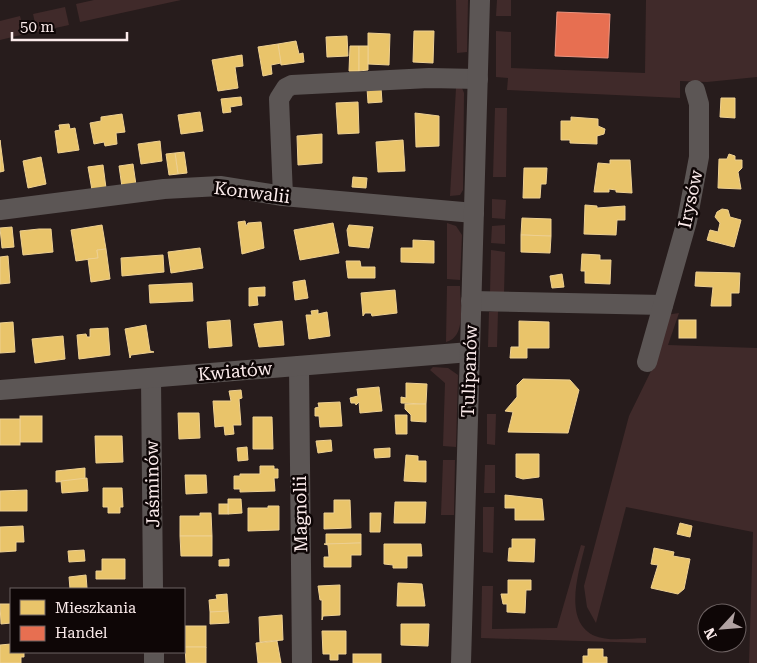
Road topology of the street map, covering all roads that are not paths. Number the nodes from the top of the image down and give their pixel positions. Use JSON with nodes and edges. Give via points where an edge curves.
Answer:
{"nodes":[{"id":1,"x":480,"y":0,"type":"edge"},
{"id":2,"x":478,"y":78,"type":"junction"},
{"id":3,"x":695,"y":90,"type":"dead end"},
{"id":4,"x":283,"y":196,"type":"junction"},
{"id":5,"x":0,"y":210,"type":"edge"},
{"id":6,"x":474,"y":213,"type":"junction"},
{"id":7,"x":471,"y":301,"type":"junction"},
{"id":8,"x":663,"y":305,"type":"junction"},
{"id":9,"x":470,"y":352,"type":"junction"},
{"id":10,"x":648,"y":362,"type":"dead end"},
{"id":11,"x":299,"y":366,"type":"junction"},
{"id":12,"x":151,"y":378,"type":"junction"},
{"id":13,"x":0,"y":390,"type":"edge"},
{"id":14,"x":153,"y":588,"type":"edge"},
{"id":15,"x":302,"y":663,"type":"edge"},
{"id":16,"x":461,"y":663,"type":"edge"}],
"edges":[{"from":1,"to":2,"type":"street","name":"Tulipanów"},
{"from":2,"to":4,"type":"street","via":[[429,78],[286,88],[279,99]]},
{"from":2,"to":6,"type":"street","name":"Tulipanów"},
{"from":3,"to":8,"type":"street","name":"Irysów","via":[[699,104],[699,157],[687,221]]},
{"from":4,"to":5,"type":"street","name":"Konwalii","via":[[220,186],[164,189]]},
{"from":4,"to":6,"type":"street","name":"Konwalii"},
{"from":6,"to":7,"type":"street","name":"Tulipanów"},
{"from":7,"to":8,"type":"street"},
{"from":7,"to":9,"type":"street","name":"Tulipanów"},
{"from":8,"to":10,"type":"street","name":"Irysów"},
{"from":9,"to":11,"type":"street","name":"Kwiatów"},
{"from":9,"to":16,"type":"street","name":"Tulipanów"},
{"from":11,"to":12,"type":"street","name":"Kwiatów"},
{"from":11,"to":15,"type":"street","name":"Magnolii"},
{"from":12,"to":13,"type":"street","name":"Kwiatów"},
{"from":12,"to":14,"type":"street","name":"Jaśminów"}]}
